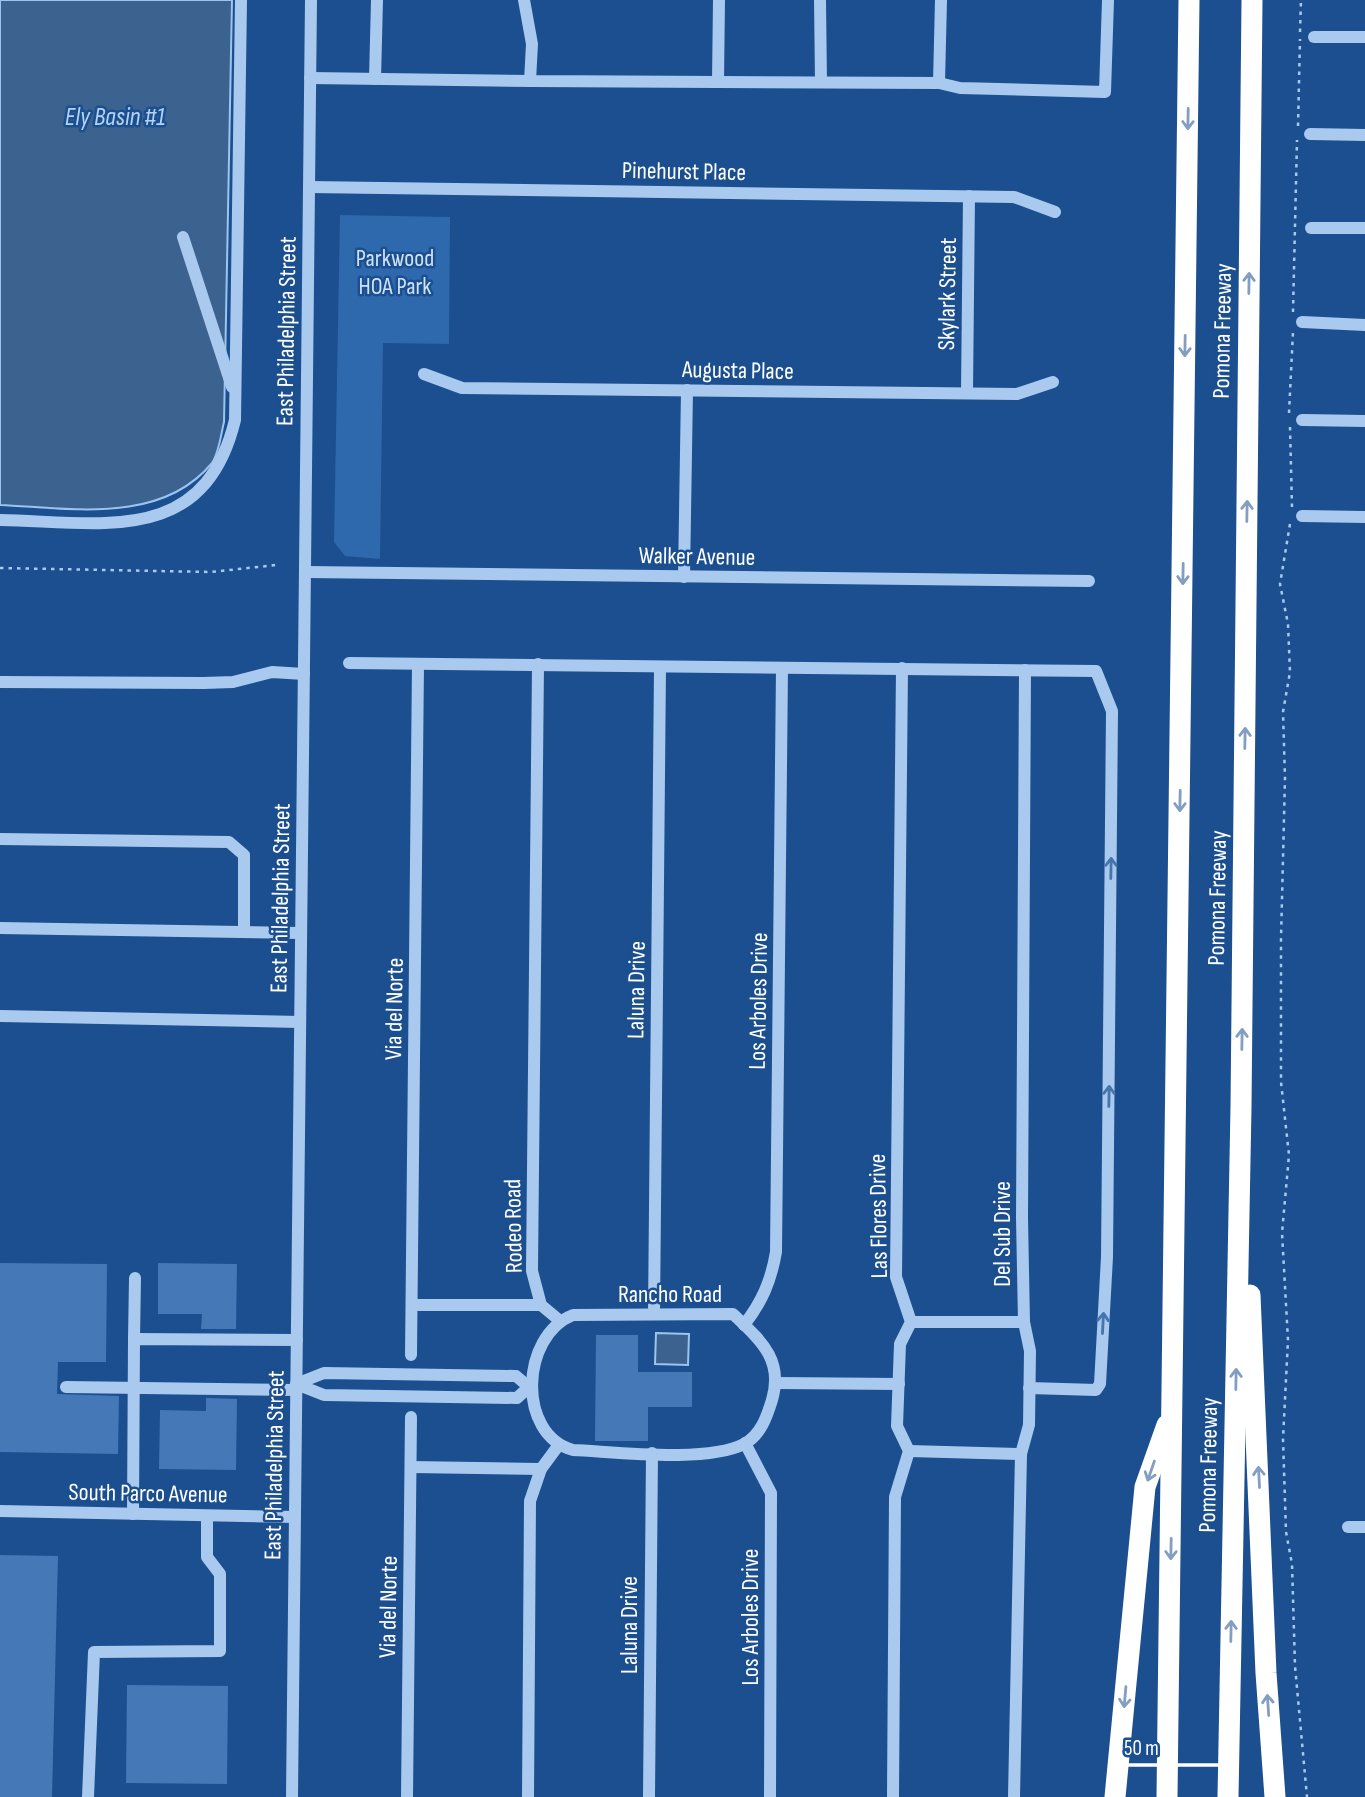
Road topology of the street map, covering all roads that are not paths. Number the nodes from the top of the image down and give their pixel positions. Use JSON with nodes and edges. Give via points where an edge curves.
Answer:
{"nodes":[{"id":1,"x":240,"y":0,"type":"edge"},
{"id":2,"x":311,"y":0,"type":"edge"},
{"id":3,"x":377,"y":0,"type":"edge"},
{"id":4,"x":524,"y":0,"type":"edge"},
{"id":5,"x":719,"y":0,"type":"edge"},
{"id":6,"x":820,"y":0,"type":"edge"},
{"id":7,"x":941,"y":0,"type":"edge"},
{"id":8,"x":1108,"y":0,"type":"edge"},
{"id":9,"x":1188,"y":0,"type":"edge"},
{"id":10,"x":1252,"y":0,"type":"edge"},
{"id":11,"x":1314,"y":37,"type":"dead end"},
{"id":12,"x":1365,"y":37,"type":"edge"},
{"id":13,"x":310,"y":78,"type":"junction"},
{"id":14,"x":375,"y":79,"type":"junction"},
{"id":15,"x":530,"y":81,"type":"junction"},
{"id":16,"x":718,"y":82,"type":"junction"},
{"id":17,"x":821,"y":82,"type":"junction"},
{"id":18,"x":939,"y":83,"type":"junction"},
{"id":19,"x":1310,"y":134,"type":"dead end"},
{"id":20,"x":1365,"y":135,"type":"edge"},
{"id":21,"x":309,"y":187,"type":"junction"},
{"id":22,"x":969,"y":196,"type":"junction"},
{"id":23,"x":1055,"y":212,"type":"dead end"},
{"id":24,"x":1311,"y":228,"type":"dead end"},
{"id":25,"x":1365,"y":228,"type":"edge"},
{"id":26,"x":183,"y":237,"type":"dead end"},
{"id":27,"x":1296,"y":324,"type":"road end"},
{"id":28,"x":1365,"y":324,"type":"edge"},
{"id":29,"x":424,"y":374,"type":"dead end"},
{"id":30,"x":1053,"y":382,"type":"dead end"},
{"id":31,"x":687,"y":390,"type":"junction"},
{"id":32,"x":967,"y":393,"type":"junction"},
{"id":33,"x":236,"y":398,"type":"junction"},
{"id":34,"x":1302,"y":420,"type":"dead end"},
{"id":35,"x":1365,"y":421,"type":"edge"},
{"id":36,"x":1294,"y":516,"type":"road end"},
{"id":37,"x":1365,"y":517,"type":"edge"},
{"id":38,"x":0,"y":520,"type":"edge"},
{"id":39,"x":305,"y":572,"type":"junction"},
{"id":40,"x":684,"y":577,"type":"junction"},
{"id":41,"x":1089,"y":581,"type":"dead end"},
{"id":42,"x":349,"y":663,"type":"dead end"},
{"id":43,"x":418,"y":664,"type":"junction"},
{"id":44,"x":538,"y":664,"type":"junction"},
{"id":45,"x":660,"y":667,"type":"junction"},
{"id":46,"x":782,"y":668,"type":"junction"},
{"id":47,"x":902,"y":668,"type":"junction"},
{"id":48,"x":1025,"y":670,"type":"junction"},
{"id":49,"x":304,"y":674,"type":"junction"},
{"id":50,"x":0,"y":682,"type":"edge"},
{"id":51,"x":0,"y":839,"type":"edge"},
{"id":52,"x":0,"y":928,"type":"edge"},
{"id":53,"x":244,"y":932,"type":"junction"},
{"id":54,"x":301,"y":933,"type":"junction"},
{"id":55,"x":0,"y":1016,"type":"edge"},
{"id":56,"x":300,"y":1021,"type":"junction"},
{"id":57,"x":1241,"y":1107,"type":"junction"},
{"id":58,"x":135,"y":1278,"type":"dead end"},
{"id":59,"x":412,"y":1305,"type":"junction"},
{"id":60,"x":541,"y":1306,"type":"junction"},
{"id":61,"x":654,"y":1314,"type":"junction"},
{"id":62,"x":559,"y":1321,"type":"junction"},
{"id":63,"x":911,"y":1322,"type":"junction"},
{"id":64,"x":1024,"y":1322,"type":"junction"},
{"id":65,"x":744,"y":1325,"type":"junction"},
{"id":66,"x":134,"y":1339,"type":"junction"},
{"id":67,"x":297,"y":1340,"type":"junction"},
{"id":68,"x":411,"y":1354,"type":"dead end"},
{"id":69,"x":777,"y":1383,"type":"junction"},
{"id":70,"x":899,"y":1384,"type":"junction"},
{"id":71,"x":66,"y":1387,"type":"dead end"},
{"id":72,"x":296,"y":1387,"type":"junction"},
{"id":73,"x":529,"y":1387,"type":"junction"},
{"id":74,"x":134,"y":1388,"type":"junction"},
{"id":75,"x":1029,"y":1388,"type":"junction"},
{"id":76,"x":1173,"y":1407,"type":"junction"},
{"id":77,"x":411,"y":1417,"type":"dead end"},
{"id":78,"x":745,"y":1443,"type":"junction"},
{"id":79,"x":558,"y":1446,"type":"junction"},
{"id":80,"x":908,"y":1451,"type":"junction"},
{"id":81,"x":652,"y":1452,"type":"junction"},
{"id":82,"x":1021,"y":1454,"type":"junction"},
{"id":83,"x":411,"y":1467,"type":"junction"},
{"id":84,"x":541,"y":1469,"type":"junction"},
{"id":85,"x":0,"y":1511,"type":"edge"},
{"id":86,"x":133,"y":1514,"type":"junction"},
{"id":87,"x":208,"y":1516,"type":"junction"},
{"id":88,"x":295,"y":1517,"type":"junction"},
{"id":89,"x":1349,"y":1527,"type":"dead end"},
{"id":90,"x":1365,"y":1527,"type":"edge"},
{"id":91,"x":88,"y":1797,"type":"edge"},
{"id":92,"x":292,"y":1797,"type":"edge"},
{"id":93,"x":407,"y":1797,"type":"edge"},
{"id":94,"x":527,"y":1797,"type":"edge"},
{"id":95,"x":649,"y":1797,"type":"edge"},
{"id":96,"x":770,"y":1797,"type":"edge"},
{"id":97,"x":893,"y":1797,"type":"edge"},
{"id":98,"x":1014,"y":1797,"type":"edge"},
{"id":99,"x":1115,"y":1797,"type":"edge"},
{"id":100,"x":1167,"y":1797,"type":"edge"},
{"id":101,"x":1228,"y":1797,"type":"edge"},
{"id":102,"x":1275,"y":1797,"type":"edge"}],
"edges":[{"from":1,"to":33,"type":"street"},
{"from":2,"to":13,"type":"street","name":"East Philadelphia Street"},
{"from":3,"to":14,"type":"street"},
{"from":4,"to":15,"type":"street","via":[[532,44]]},
{"from":5,"to":16,"type":"street"},
{"from":6,"to":17,"type":"street"},
{"from":7,"to":18,"type":"street"},
{"from":8,"to":18,"type":"street","via":[[1105,92],[960,88]]},
{"from":9,"to":76,"type":"highway","name":"Pomona Freeway","one_way":true},
{"from":57,"to":10,"type":"highway","name":"Pomona Freeway","one_way":true},
{"from":11,"to":12,"type":"street"},
{"from":13,"to":14,"type":"street"},
{"from":13,"to":21,"type":"street","name":"East Philadelphia Street"},
{"from":14,"to":15,"type":"street"},
{"from":15,"to":16,"type":"street"},
{"from":16,"to":17,"type":"street"},
{"from":17,"to":18,"type":"street"},
{"from":19,"to":20,"type":"street"},
{"from":21,"to":22,"type":"street","name":"Pinehurst Place"},
{"from":21,"to":39,"type":"street","name":"East Philadelphia Street"},
{"from":22,"to":23,"type":"street","name":"Pinehurst Place","via":[[1014,197]]},
{"from":22,"to":32,"type":"street","name":"Skylark Street"},
{"from":24,"to":25,"type":"street"},
{"from":26,"to":33,"type":"street"},
{"from":27,"to":28,"type":"street"},
{"from":29,"to":31,"type":"street","name":"Augusta Place","via":[[462,388]]},
{"from":30,"to":32,"type":"street","name":"Augusta Place","via":[[1017,394]]},
{"from":31,"to":32,"type":"street","name":"Augusta Place"},
{"from":31,"to":40,"type":"street"},
{"from":33,"to":38,"type":"street","via":[[228,451],[214,475],[175,508],[131,522]]},
{"from":34,"to":35,"type":"street"},
{"from":36,"to":37,"type":"street"},
{"from":39,"to":40,"type":"street","name":"Walker Avenue"},
{"from":39,"to":49,"type":"street","name":"East Philadelphia Street"},
{"from":40,"to":41,"type":"street","name":"Walker Avenue"},
{"from":42,"to":43,"type":"street"},
{"from":43,"to":44,"type":"street"},
{"from":43,"to":59,"type":"street","name":"Via del Norte"},
{"from":44,"to":45,"type":"street"},
{"from":44,"to":60,"type":"street","name":"Rodeo Road","via":[[531,1272]]},
{"from":45,"to":46,"type":"street"},
{"from":45,"to":61,"type":"street","name":"Laluna Drive"},
{"from":46,"to":47,"type":"street"},
{"from":46,"to":65,"type":"street","name":"Los Arboles Drive","via":[[776,1252],[771,1279]]},
{"from":47,"to":48,"type":"street"},
{"from":47,"to":63,"type":"street","name":"Las Flores Drive","via":[[896,1277]]},
{"from":48,"to":64,"type":"street","name":"Del Sub Drive"},
{"from":75,"to":48,"type":"street","one_way":true,"via":[[1096,1390],[1100,1384],[1107,1258],[1112,711],[1096,671]]},
{"from":49,"to":50,"type":"street","via":[[272,672],[233,682],[204,683]]},
{"from":49,"to":54,"type":"street","name":"East Philadelphia Street"},
{"from":51,"to":53,"type":"street","via":[[229,842],[244,855]]},
{"from":52,"to":53,"type":"street"},
{"from":53,"to":54,"type":"street"},
{"from":54,"to":56,"type":"street","name":"East Philadelphia Street"},
{"from":55,"to":56,"type":"street"},
{"from":56,"to":67,"type":"street","name":"East Philadelphia Street"},
{"from":101,"to":57,"type":"highway","name":"Pomona Freeway","one_way":true},
{"from":102,"to":57,"type":"highway","one_way":true},
{"from":58,"to":66,"type":"street"},
{"from":59,"to":60,"type":"street"},
{"from":59,"to":68,"type":"street","name":"Via del Norte"},
{"from":60,"to":62,"type":"street","name":"Rodeo Road"},
{"from":61,"to":62,"type":"street","name":"Rancho Road","via":[[573,1315]]},
{"from":61,"to":65,"type":"street","name":"Rancho Road","via":[[733,1314]]},
{"from":62,"to":73,"type":"street","via":[[540,1343]]},
{"from":63,"to":64,"type":"street"},
{"from":63,"to":70,"type":"street","via":[[900,1344]]},
{"from":64,"to":75,"type":"street","name":"Del Sub Drive","via":[[1030,1351]]},
{"from":65,"to":69,"type":"street","name":"Rancho Road","via":[[767,1346]]},
{"from":66,"to":67,"type":"street"},
{"from":66,"to":74,"type":"street"},
{"from":67,"to":72,"type":"street","name":"East Philadelphia Street"},
{"from":69,"to":70,"type":"street"},
{"from":69,"to":78,"type":"street","via":[[765,1423]]},
{"from":70,"to":80,"type":"street","via":[[898,1426]]},
{"from":71,"to":74,"type":"street"},
{"from":72,"to":73,"type":"street","via":[[324,1395],[517,1398]]},
{"from":72,"to":73,"type":"street","via":[[324,1373],[366,1373],[516,1376]]},
{"from":72,"to":74,"type":"street"},
{"from":72,"to":88,"type":"street","name":"East Philadelphia Street"},
{"from":73,"to":79,"type":"street","via":[[542,1424]]},
{"from":74,"to":86,"type":"street"},
{"from":75,"to":82,"type":"street","name":"Del Sub Drive","via":[[1029,1425]]},
{"from":76,"to":99,"type":"highway","one_way":true,"via":[[1145,1487]]},
{"from":76,"to":100,"type":"highway","name":"Pomona Freeway","one_way":true},
{"from":77,"to":83,"type":"street","name":"Via del Norte"},
{"from":78,"to":81,"type":"street","via":[[700,1454]]},
{"from":78,"to":96,"type":"street","name":"Los Arboles Drive","via":[[771,1493]]},
{"from":79,"to":81,"type":"street"},
{"from":79,"to":84,"type":"street"},
{"from":80,"to":82,"type":"street"},
{"from":80,"to":97,"type":"street","via":[[895,1497]]},
{"from":81,"to":95,"type":"street","name":"Laluna Drive"},
{"from":82,"to":98,"type":"street","name":"Del Sub Drive"},
{"from":83,"to":84,"type":"street"},
{"from":83,"to":93,"type":"street","name":"Via del Norte"},
{"from":84,"to":94,"type":"street","via":[[530,1501]]},
{"from":85,"to":86,"type":"street","name":"South Parco Avenue"},
{"from":86,"to":87,"type":"street","name":"South Parco Avenue"},
{"from":87,"to":88,"type":"street","name":"South Parco Avenue"},
{"from":87,"to":91,"type":"street","via":[[206,1557],[220,1574],[220,1651],[94,1652]]},
{"from":88,"to":92,"type":"street","name":"East Philadelphia Street"},
{"from":89,"to":90,"type":"street"}]}
